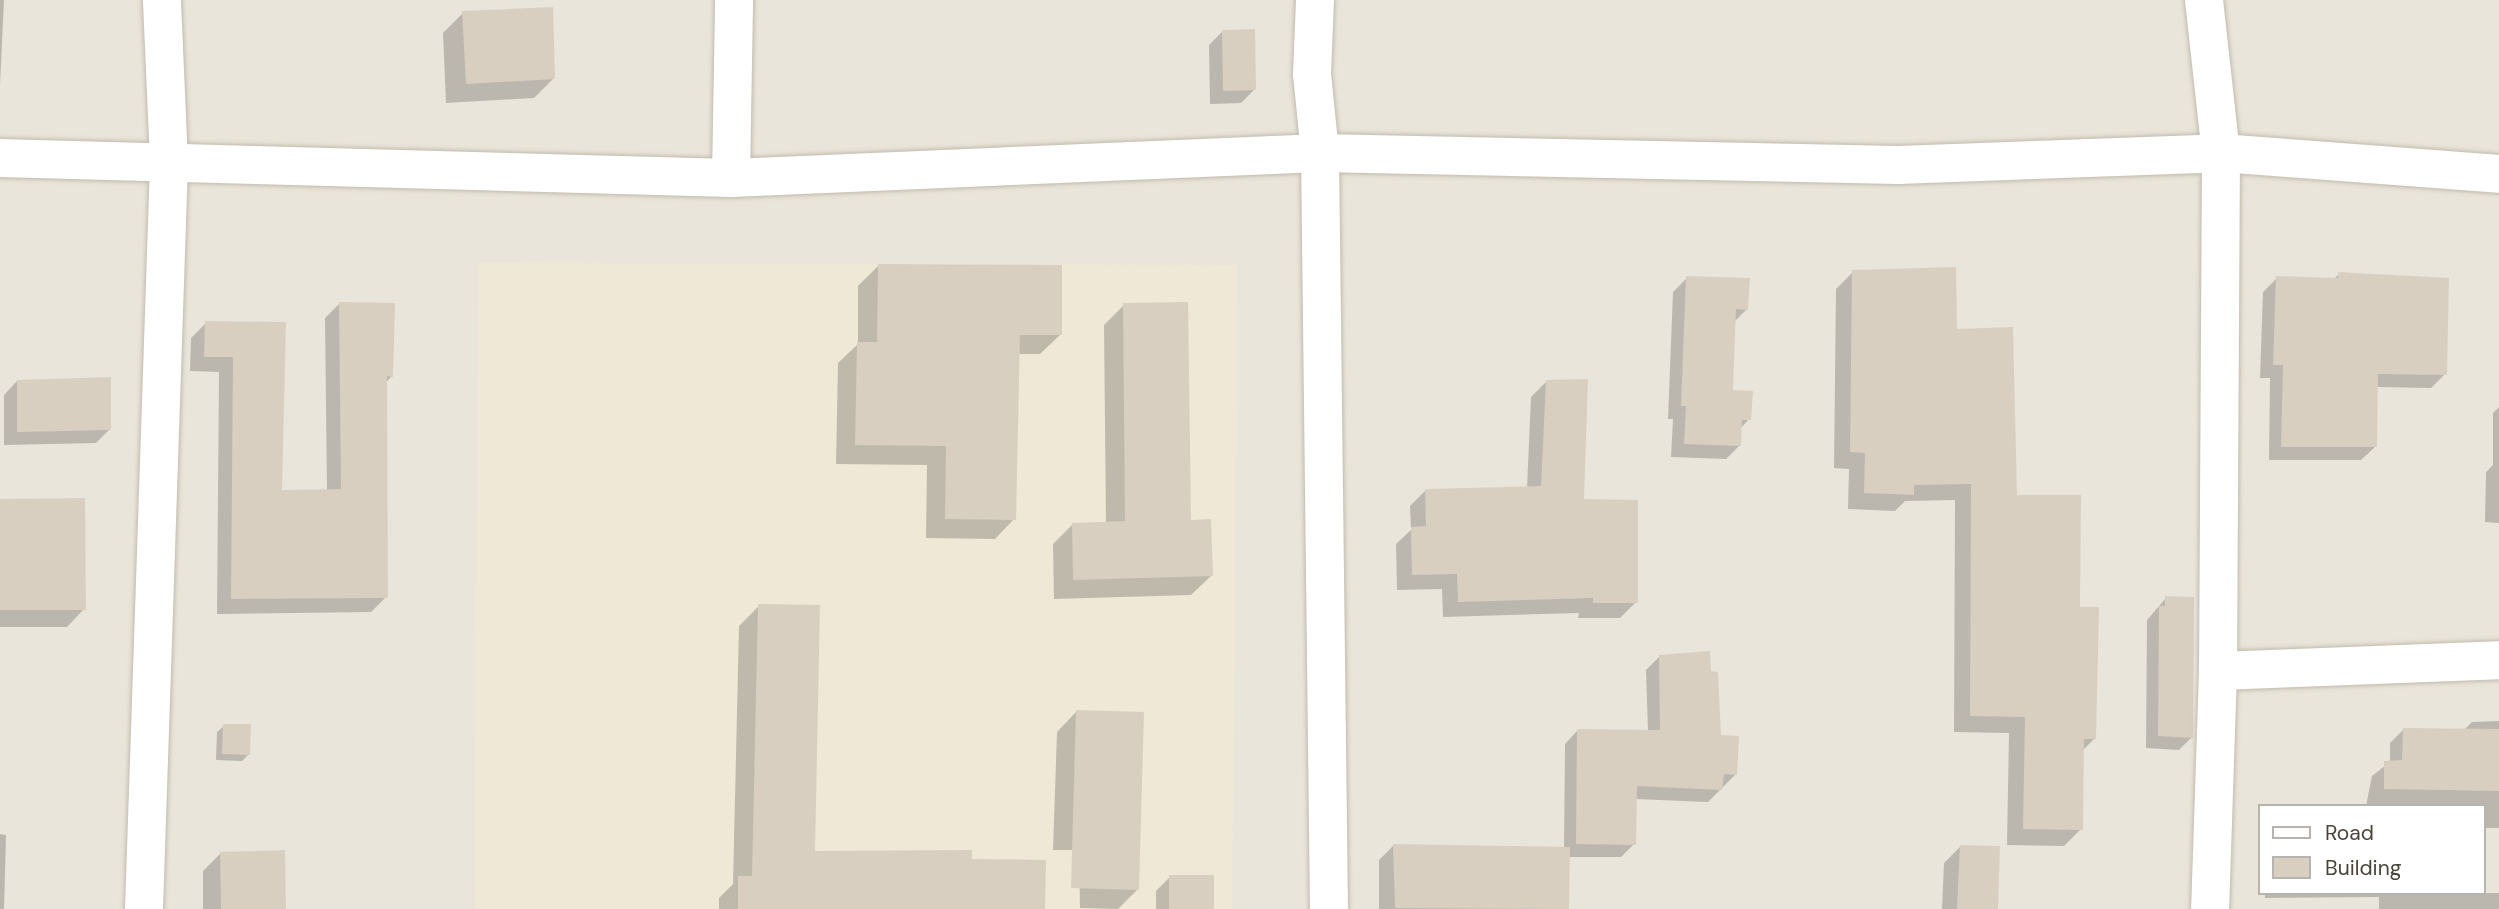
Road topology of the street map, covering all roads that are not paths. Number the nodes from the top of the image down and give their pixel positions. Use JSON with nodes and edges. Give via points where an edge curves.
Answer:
{"nodes":[{"id":1,"x":162,"y":0,"type":"edge"},
{"id":2,"x":734,"y":0,"type":"edge"},
{"id":3,"x":1315,"y":0,"type":"edge"},
{"id":4,"x":2204,"y":0,"type":"edge"},
{"id":5,"x":1320,"y":153,"type":"junction"},
{"id":6,"x":2221,"y":153,"type":"junction"},
{"id":7,"x":0,"y":158,"type":"edge"},
{"id":8,"x":169,"y":162,"type":"junction"},
{"id":9,"x":2499,"y":174,"type":"edge"},
{"id":10,"x":731,"y":178,"type":"junction"},
{"id":11,"x":2499,"y":660,"type":"edge"},
{"id":12,"x":2218,"y":671,"type":"junction"},
{"id":13,"x":145,"y":909,"type":"edge"},
{"id":14,"x":1329,"y":909,"type":"edge"},
{"id":15,"x":2210,"y":909,"type":"edge"}],
"edges":[{"from":1,"to":8,"type":"street"},
{"from":2,"to":10,"type":"street"},
{"from":3,"to":5,"type":"street","via":[[1312,74]]},
{"from":4,"to":6,"type":"street"},
{"from":5,"to":6,"type":"street","via":[[1898,165]]},
{"from":5,"to":10,"type":"street"},
{"from":5,"to":14,"type":"street"},
{"from":6,"to":9,"type":"street"},
{"from":6,"to":12,"type":"street"},
{"from":7,"to":8,"type":"street"},
{"from":8,"to":10,"type":"street"},
{"from":8,"to":13,"type":"street"},
{"from":11,"to":12,"type":"street"},
{"from":12,"to":15,"type":"street"}]}
